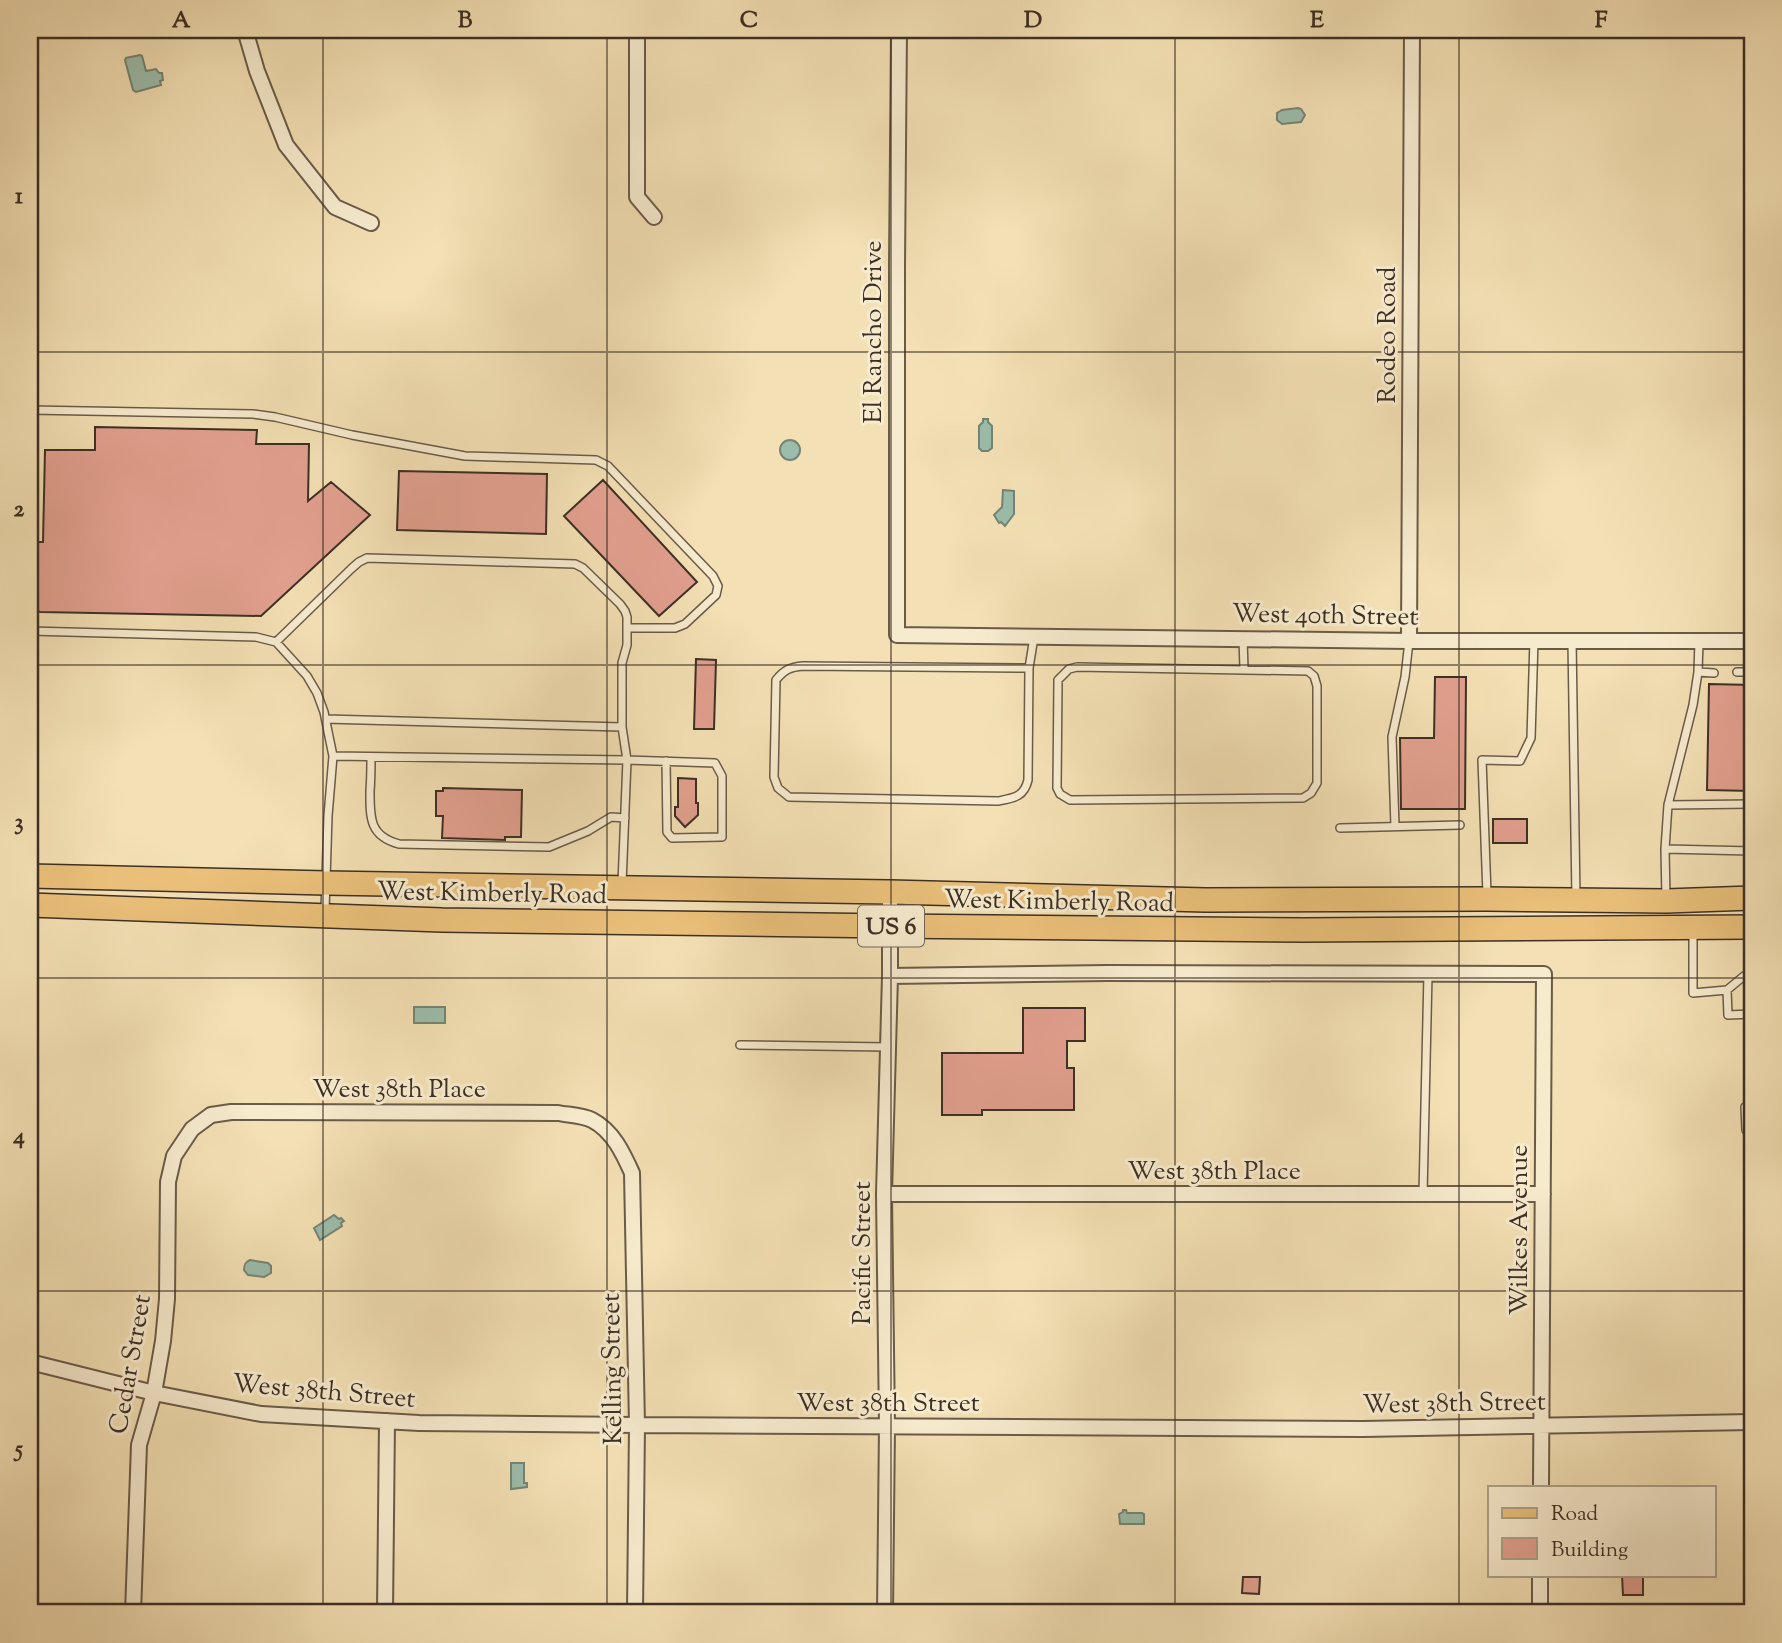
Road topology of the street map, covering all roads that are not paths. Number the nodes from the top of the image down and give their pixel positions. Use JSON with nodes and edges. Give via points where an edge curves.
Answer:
{"nodes":[{"id":1,"x":245,"y":30,"type":"edge"},
{"id":2,"x":637,"y":30,"type":"edge"},
{"id":3,"x":898,"y":30,"type":"edge"},
{"id":4,"x":1412,"y":30,"type":"edge"},
{"id":5,"x":654,"y":217,"type":"dead end"},
{"id":6,"x":371,"y":223,"type":"dead end"},
{"id":7,"x":30,"y":410,"type":"edge"},
{"id":8,"x":627,"y":628,"type":"junction"},
{"id":9,"x":30,"y":632,"type":"edge"},
{"id":10,"x":897,"y":635,"type":"joint"},
{"id":11,"x":1034,"y":636,"type":"junction"},
{"id":12,"x":1243,"y":638,"type":"junction"},
{"id":13,"x":1409,"y":640,"type":"junction"},
{"id":14,"x":1534,"y":640,"type":"junction"},
{"id":15,"x":1572,"y":640,"type":"junction"},
{"id":16,"x":1699,"y":640,"type":"junction"},
{"id":17,"x":1752,"y":641,"type":"edge"},
{"id":18,"x":276,"y":642,"type":"junction"},
{"id":19,"x":1029,"y":668,"type":"junction"},
{"id":20,"x":1244,"y":669,"type":"junction"},
{"id":21,"x":1698,"y":672,"type":"junction"},
{"id":22,"x":1737,"y":672,"type":"dead end"},
{"id":23,"x":1752,"y":672,"type":"edge"},
{"id":24,"x":1714,"y":673,"type":"dead end"},
{"id":25,"x":326,"y":719,"type":"junction"},
{"id":26,"x":622,"y":727,"type":"junction"},
{"id":27,"x":333,"y":756,"type":"junction"},
{"id":28,"x":371,"y":757,"type":"junction"},
{"id":29,"x":627,"y":760,"type":"junction"},
{"id":30,"x":666,"y":761,"type":"junction"},
{"id":31,"x":1752,"y":804,"type":"edge"},
{"id":32,"x":1668,"y":805,"type":"junction"},
{"id":33,"x":625,"y":818,"type":"junction"},
{"id":34,"x":1460,"y":825,"type":"dead end"},
{"id":35,"x":1395,"y":827,"type":"junction"},
{"id":36,"x":1340,"y":828,"type":"dead end"},
{"id":37,"x":1665,"y":849,"type":"junction"},
{"id":38,"x":1752,"y":851,"type":"edge"},
{"id":39,"x":30,"y":876,"type":"edge"},
{"id":40,"x":326,"y":883,"type":"junction"},
{"id":41,"x":622,"y":888,"type":"junction"},
{"id":42,"x":890,"y":892,"type":"junction"},
{"id":43,"x":1487,"y":898,"type":"junction"},
{"id":44,"x":1752,"y":898,"type":"edge"},
{"id":45,"x":1576,"y":900,"type":"junction"},
{"id":46,"x":1666,"y":901,"type":"junction"},
{"id":47,"x":30,"y":905,"type":"edge"},
{"id":48,"x":325,"y":916,"type":"junction"},
{"id":49,"x":890,"y":926,"type":"junction"},
{"id":50,"x":1752,"y":927,"type":"edge"},
{"id":51,"x":1693,"y":928,"type":"junction"},
{"id":52,"x":1428,"y":973,"type":"junction"},
{"id":53,"x":890,"y":976,"type":"junction"},
{"id":54,"x":1752,"y":976,"type":"edge"},
{"id":55,"x":32,"y":977,"type":"dead end"},
{"id":56,"x":1752,"y":984,"type":"edge"},
{"id":57,"x":1727,"y":990,"type":"junction"},
{"id":58,"x":1752,"y":1002,"type":"edge"},
{"id":59,"x":1752,"y":1012,"type":"edge"},
{"id":60,"x":740,"y":1045,"type":"dead end"},
{"id":61,"x":888,"y":1047,"type":"junction"},
{"id":62,"x":30,"y":1076,"type":"edge"},
{"id":63,"x":1752,"y":1107,"type":"edge"},
{"id":64,"x":192,"y":1129,"type":"joint"},
{"id":65,"x":1746,"y":1130,"type":"dead end"},
{"id":66,"x":607,"y":1131,"type":"joint"},
{"id":67,"x":884,"y":1194,"type":"junction"},
{"id":68,"x":1423,"y":1194,"type":"junction"},
{"id":69,"x":1543,"y":1194,"type":"junction"},
{"id":70,"x":30,"y":1362,"type":"edge"},
{"id":71,"x":154,"y":1392,"type":"junction"},
{"id":72,"x":387,"y":1421,"type":"junction"},
{"id":73,"x":1752,"y":1422,"type":"edge"},
{"id":74,"x":637,"y":1425,"type":"junction"},
{"id":75,"x":1542,"y":1425,"type":"junction"},
{"id":76,"x":887,"y":1426,"type":"junction"},
{"id":77,"x":1541,"y":1486,"type":"edge"},
{"id":78,"x":1540,"y":1576,"type":"edge"},
{"id":79,"x":133,"y":1613,"type":"edge"},
{"id":80,"x":385,"y":1613,"type":"edge"},
{"id":81,"x":635,"y":1613,"type":"edge"},
{"id":82,"x":885,"y":1613,"type":"edge"},
{"id":83,"x":1540,"y":1613,"type":"edge"}],
"edges":[{"from":1,"to":6,"type":"street","via":[[286,145],[335,207]]},
{"from":2,"to":5,"type":"street","via":[[637,197]]},
{"from":3,"to":10,"type":"street","name":"El Rancho Drive"},
{"from":4,"to":13,"type":"street","name":"Rodeo Road"},
{"from":7,"to":8,"type":"lane","via":[[253,414],[465,456],[596,460],[608,466],[718,586],[716,595],[685,624]]},
{"from":8,"to":18,"type":"lane","via":[[620,604],[575,564],[367,558]]},
{"from":8,"to":26,"type":"lane"},
{"from":9,"to":18,"type":"lane","via":[[256,637]]},
{"from":10,"to":11,"type":"street","name":"West 40th Street"},
{"from":11,"to":12,"type":"street","name":"West 40th Street"},
{"from":11,"to":19,"type":"lane"},
{"from":12,"to":13,"type":"street","name":"West 40th Street"},
{"from":12,"to":20,"type":"lane"},
{"from":13,"to":14,"type":"street","name":"West 40th Street"},
{"from":13,"to":35,"type":"lane","via":[[1392,737]]},
{"from":14,"to":15,"type":"street","name":"West 40th Street"},
{"from":14,"to":43,"type":"lane","via":[[1531,738],[1520,761],[1482,760]]},
{"from":15,"to":16,"type":"street","name":"West 40th Street"},
{"from":15,"to":45,"type":"lane"},
{"from":16,"to":17,"type":"street","name":"West 40th Street"},
{"from":16,"to":21,"type":"lane"},
{"from":18,"to":25,"type":"lane","via":[[307,676]]},
{"from":19,"to":19,"type":"lane","via":[[791,667],[776,680],[774,777],[778,788],[789,797],[805,798],[998,801],[1018,797],[1028,780]]},
{"from":20,"to":20,"type":"lane","via":[[1069,669],[1058,680],[1060,794],[1084,800],[1303,798],[1311,793],[1317,783],[1314,676],[1308,671]]},
{"from":21,"to":24,"type":"lane"},
{"from":21,"to":32,"type":"lane"},
{"from":22,"to":23,"type":"lane"},
{"from":25,"to":26,"type":"lane"},
{"from":25,"to":27,"type":"lane"},
{"from":26,"to":29,"type":"lane"},
{"from":27,"to":28,"type":"lane"},
{"from":27,"to":40,"type":"lane"},
{"from":28,"to":29,"type":"lane"},
{"from":28,"to":33,"type":"lane","via":[[372,824],[389,841],[399,844],[549,847],[611,817]]},
{"from":29,"to":30,"type":"lane"},
{"from":29,"to":33,"type":"lane"},
{"from":30,"to":30,"type":"lane","via":[[667,832],[672,838],[722,837],[722,776],[715,763]]},
{"from":31,"to":32,"type":"lane"},
{"from":32,"to":37,"type":"lane"},
{"from":33,"to":41,"type":"lane"},
{"from":34,"to":35,"type":"lane"},
{"from":35,"to":36,"type":"lane"},
{"from":37,"to":38,"type":"lane"},
{"from":37,"to":46,"type":"lane"},
{"from":39,"to":40,"type":"main road","name":"West Kimberly Road","number":"US 6"},
{"from":40,"to":41,"type":"main road","name":"West Kimberly Road","number":"US 6"},
{"from":40,"to":48,"type":"lane"},
{"from":41,"to":42,"type":"main road","name":"West Kimberly Road","number":"US 6"},
{"from":42,"to":43,"type":"main road","name":"West Kimberly Road","number":"US 6","via":[[1206,900]]},
{"from":42,"to":49,"type":"street","name":"Pacific Street"},
{"from":43,"to":45,"type":"main road","name":"West Kimberly Road","number":"US 6"},
{"from":44,"to":46,"type":"main road","name":"West Kimberly Road","number":"US 6"},
{"from":45,"to":46,"type":"main road","name":"West Kimberly Road","number":"US 6"},
{"from":47,"to":48,"type":"main road","name":"West Kimberly Road","number":"US 6"},
{"from":48,"to":49,"type":"main road","name":"West Kimberly Road","number":"US 6"},
{"from":49,"to":51,"type":"main road","name":"West Kimberly Road","number":"US 6"},
{"from":49,"to":53,"type":"street","name":"Pacific Street"},
{"from":50,"to":51,"type":"main road","name":"West Kimberly Road","number":"US 6"},
{"from":50,"to":54,"type":"lane"},
{"from":51,"to":57,"type":"lane","via":[[1693,993]]},
{"from":52,"to":53,"type":"street"},
{"from":52,"to":68,"type":"lane"},
{"from":52,"to":69,"type":"street","name":"Wilkes Avenue","via":[[1544,974]]},
{"from":53,"to":61,"type":"street","name":"Pacific Street"},
{"from":54,"to":56,"type":"lane"},
{"from":54,"to":57,"type":"lane","via":[[1744,976]]},
{"from":55,"to":62,"type":"lane"},
{"from":57,"to":59,"type":"lane","via":[[1728,1015]]},
{"from":58,"to":59,"type":"lane"},
{"from":60,"to":61,"type":"lane"},
{"from":61,"to":67,"type":"street","name":"Pacific Street"},
{"from":63,"to":65,"type":"lane","via":[[1745,1107]]},
{"from":64,"to":66,"type":"street","name":"West 38th Place","via":[[211,1115],[231,1112],[558,1113],[590,1118]]},
{"from":64,"to":71,"type":"street","name":"Cedar Street","via":[[174,1156],[168,1182],[167,1299]]},
{"from":66,"to":74,"type":"street","name":"Kelling Street","via":[[632,1173]]},
{"from":67,"to":68,"type":"street","name":"West 38th Place"},
{"from":67,"to":76,"type":"street","name":"Pacific Street"},
{"from":68,"to":69,"type":"street","name":"West 38th Place"},
{"from":69,"to":75,"type":"street","name":"Wilkes Avenue"},
{"from":70,"to":71,"type":"street","name":"West 38th Street"},
{"from":71,"to":72,"type":"street","name":"West 38th Street","via":[[261,1414]]},
{"from":71,"to":79,"type":"street","name":"Cedar Street","via":[[139,1445]]},
{"from":72,"to":74,"type":"street","name":"West 38th Street"},
{"from":72,"to":80,"type":"street"},
{"from":73,"to":75,"type":"street","name":"West 38th Street"},
{"from":74,"to":76,"type":"street","name":"West 38th Street"},
{"from":74,"to":81,"type":"street","name":"Kelling Street"},
{"from":75,"to":76,"type":"street","name":"West 38th Street","via":[[1363,1429]]},
{"from":75,"to":77,"type":"street","name":"Wilkes Avenue"},
{"from":76,"to":82,"type":"street","name":"Pacific Street"},
{"from":78,"to":83,"type":"street"}]}
